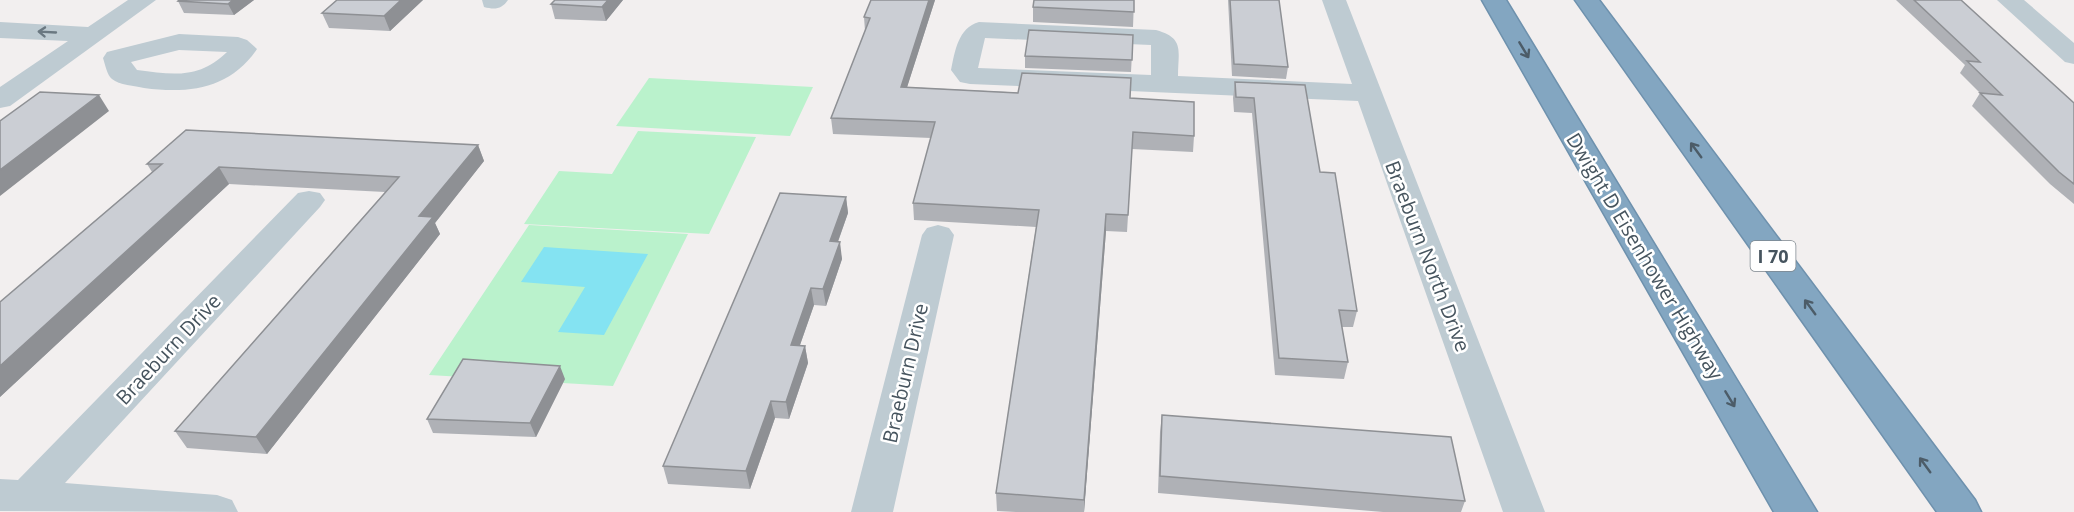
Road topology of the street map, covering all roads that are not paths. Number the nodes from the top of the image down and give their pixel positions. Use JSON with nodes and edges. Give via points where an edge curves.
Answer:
{"nodes":[{"id":1,"x":144,"y":0,"type":"edge"},
{"id":2,"x":1334,"y":0,"type":"edge"},
{"id":3,"x":1494,"y":0,"type":"edge"},
{"id":4,"x":1587,"y":0,"type":"edge"},
{"id":5,"x":2009,"y":0,"type":"edge"},
{"id":6,"x":0,"y":30,"type":"edge"},
{"id":7,"x":94,"y":35,"type":"junction"},
{"id":8,"x":64,"y":56,"type":"junction"},
{"id":9,"x":2074,"y":56,"type":"edge"},
{"id":10,"x":116,"y":58,"type":"dead end"},
{"id":11,"x":0,"y":76,"type":"edge"},
{"id":12,"x":33,"y":78,"type":"junction"},
{"id":13,"x":1164,"y":84,"type":"junction"},
{"id":14,"x":1367,"y":93,"type":"junction"},
{"id":15,"x":0,"y":100,"type":"edge"},
{"id":16,"x":309,"y":200,"type":"dead end"},
{"id":17,"x":938,"y":235,"type":"dead end"},
{"id":18,"x":14,"y":496,"type":"edge"},
{"id":19,"x":217,"y":512,"type":"edge"},
{"id":20,"x":872,"y":512,"type":"edge"},
{"id":21,"x":1524,"y":512,"type":"edge"},
{"id":22,"x":1796,"y":512,"type":"edge"},
{"id":23,"x":1960,"y":512,"type":"edge"}],
"edges":[{"from":1,"to":7,"type":"street"},
{"from":2,"to":14,"type":"street","name":"Braeburn North Drive"},
{"from":3,"to":22,"type":"highway","name":"Dwight D Eisenhower Highway","one_way":true},
{"from":23,"to":4,"type":"highway","number":"I 70","one_way":true},
{"from":5,"to":9,"type":"street"},
{"from":7,"to":6,"type":"street","one_way":true},
{"from":7,"to":8,"type":"street"},
{"from":8,"to":10,"type":"street"},
{"from":8,"to":12,"type":"street"},
{"from":11,"to":12,"type":"street"},
{"from":12,"to":15,"type":"street"},
{"from":13,"to":13,"type":"street","via":[[974,77],[964,70],[973,35],[979,30],[1156,38],[1164,42]]},
{"from":13,"to":14,"type":"street"},
{"from":14,"to":21,"type":"street","name":"Braeburn North Drive"},
{"from":16,"to":18,"type":"street","name":"Braeburn Drive"},
{"from":17,"to":20,"type":"street","name":"Braeburn Drive"},
{"from":18,"to":19,"type":"street"}]}
